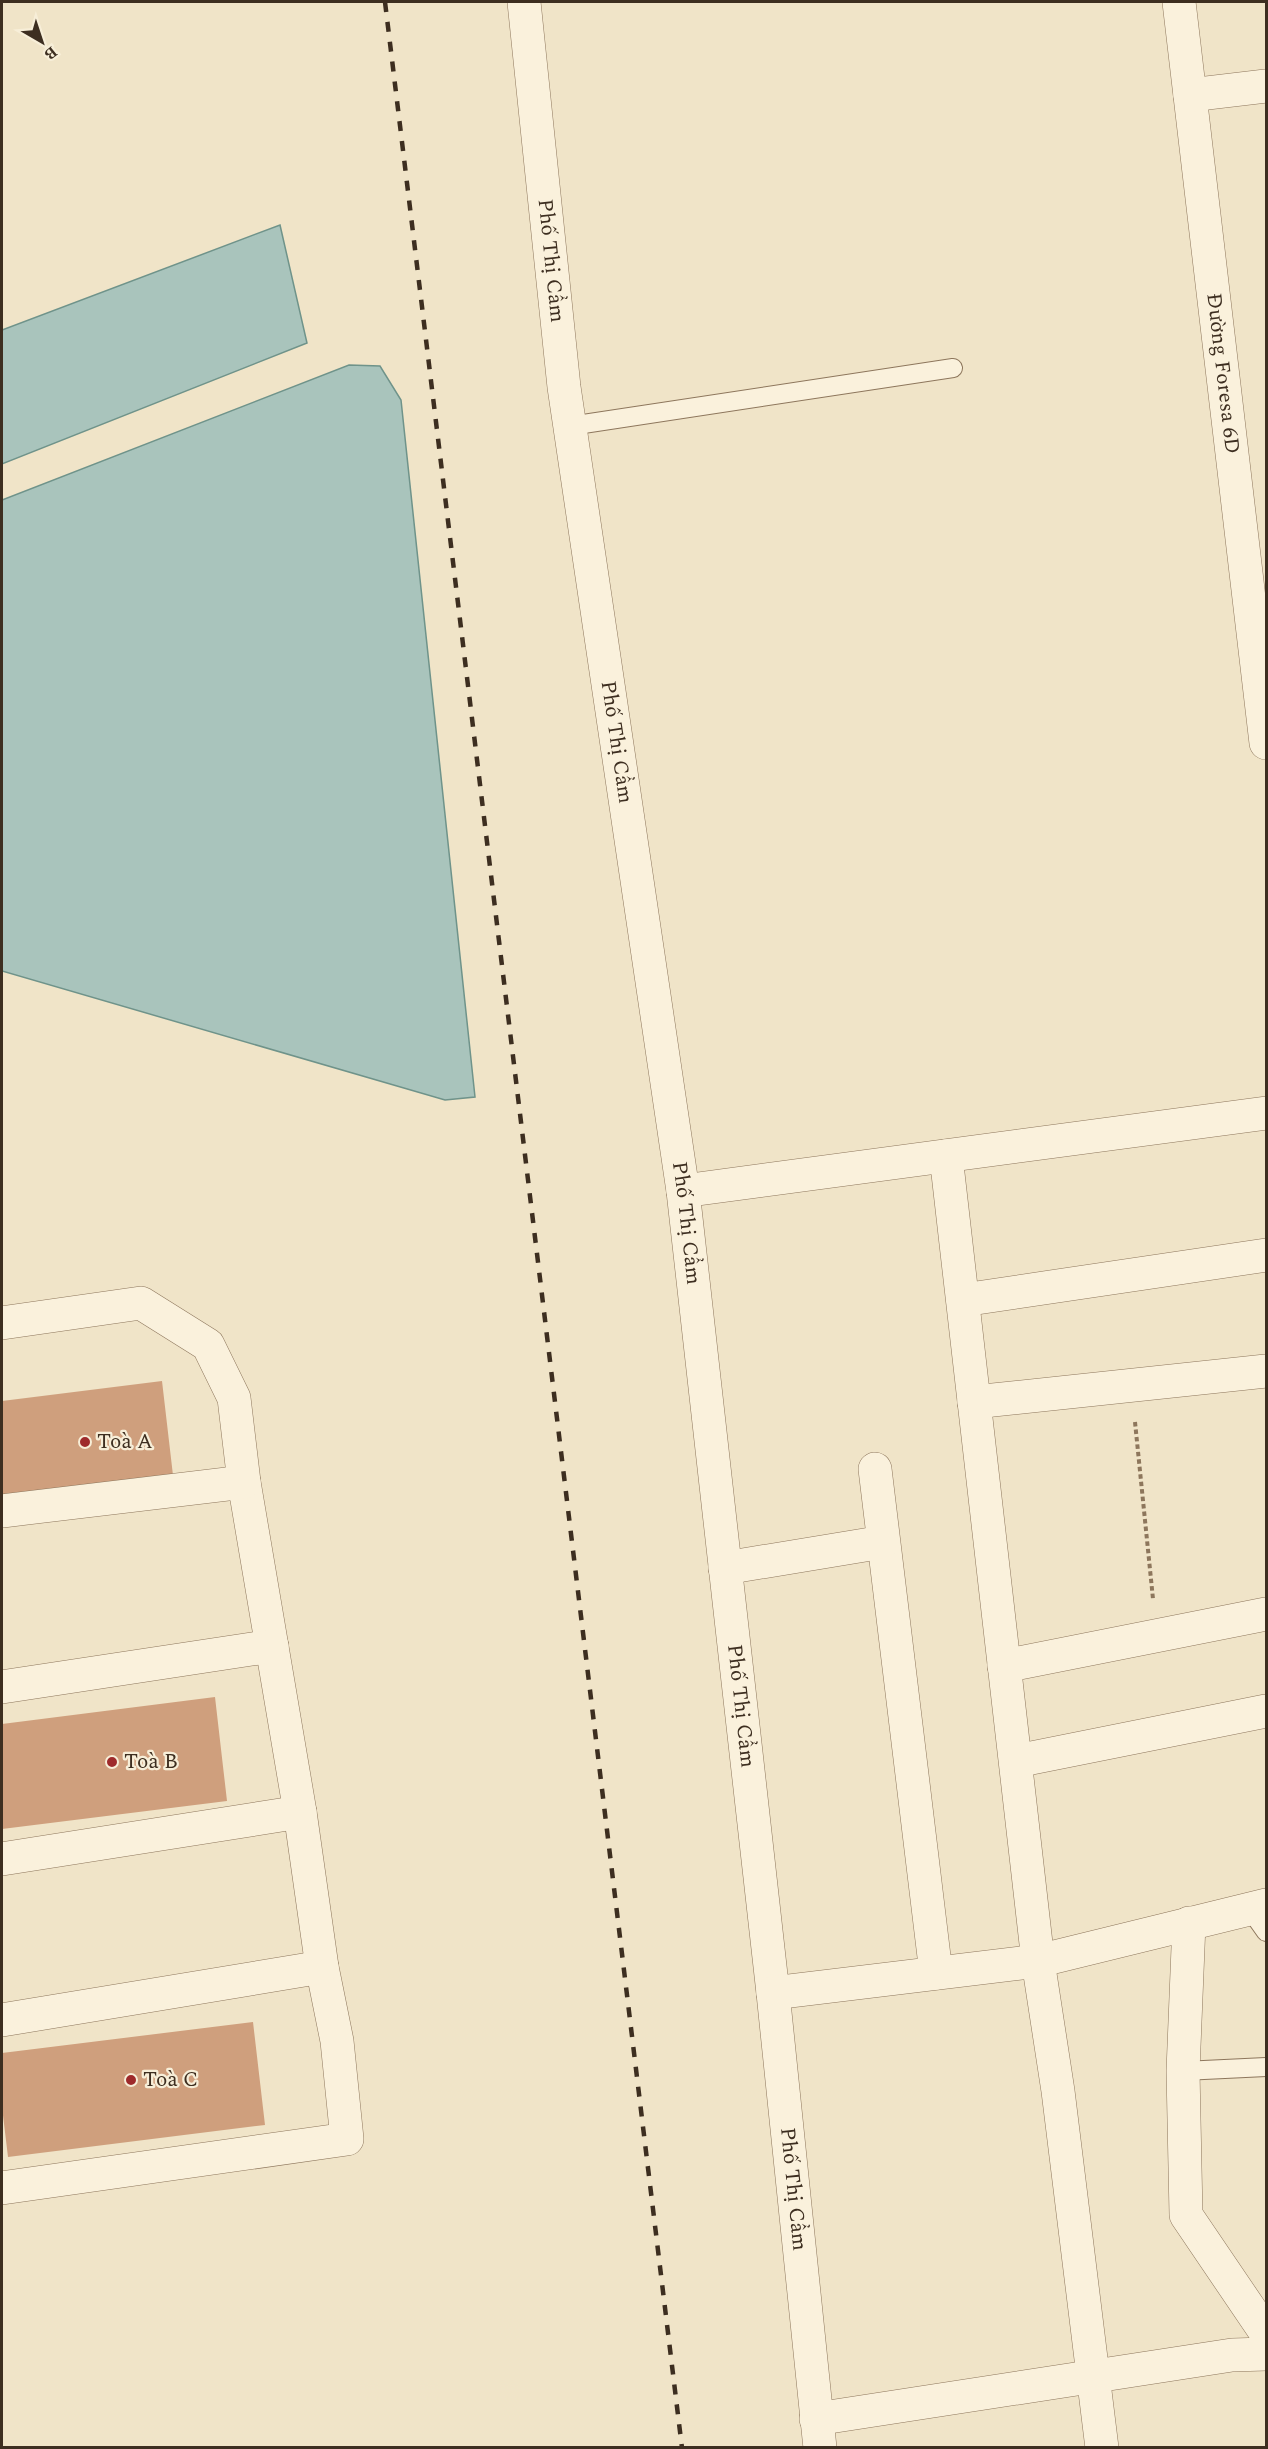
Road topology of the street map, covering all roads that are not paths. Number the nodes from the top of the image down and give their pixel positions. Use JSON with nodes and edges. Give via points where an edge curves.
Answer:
{"nodes":[{"id":1,"x":524,"y":2,"type":"edge"},
{"id":2,"x":1179,"y":2,"type":"edge"},
{"id":3,"x":1266,"y":86,"type":"edge"},
{"id":4,"x":1190,"y":95,"type":"junction"},
{"id":5,"x":953,"y":368,"type":"dead end"},
{"id":6,"x":570,"y":426,"type":"junction"},
{"id":7,"x":1266,"y":743,"type":"edge"},
{"id":8,"x":1266,"y":1113,"type":"edge"},
{"id":9,"x":946,"y":1156,"type":"junction"},
{"id":10,"x":683,"y":1191,"type":"junction"},
{"id":11,"x":1266,"y":1256,"type":"edge"},
{"id":12,"x":963,"y":1300,"type":"junction"},
{"id":13,"x":2,"y":1323,"type":"edge"},
{"id":14,"x":1266,"y":1371,"type":"edge"},
{"id":15,"x":974,"y":1402,"type":"junction"},
{"id":16,"x":875,"y":1469,"type":"dead end"},
{"id":17,"x":244,"y":1482,"type":"junction"},
{"id":18,"x":2,"y":1511,"type":"edge"},
{"id":19,"x":883,"y":1542,"type":"junction"},
{"id":20,"x":725,"y":1568,"type":"junction"},
{"id":21,"x":1266,"y":1614,"type":"edge"},
{"id":22,"x":272,"y":1646,"type":"junction"},
{"id":23,"x":1004,"y":1666,"type":"junction"},
{"id":24,"x":2,"y":1687,"type":"edge"},
{"id":25,"x":1266,"y":1712,"type":"edge"},
{"id":26,"x":1016,"y":1761,"type":"junction"},
{"id":27,"x":300,"y":1812,"type":"junction"},
{"id":28,"x":2,"y":1859,"type":"edge"},
{"id":29,"x":1260,"y":1915,"type":"edge"},
{"id":30,"x":1189,"y":1923,"type":"junction"},
{"id":31,"x":1038,"y":1961,"type":"junction"},
{"id":32,"x":322,"y":1967,"type":"junction"},
{"id":33,"x":936,"y":1973,"type":"junction"},
{"id":34,"x":773,"y":1993,"type":"junction"},
{"id":35,"x":2,"y":2020,"type":"edge"},
{"id":36,"x":1266,"y":2067,"type":"edge"},
{"id":37,"x":1183,"y":2071,"type":"junction"},
{"id":38,"x":2,"y":2188,"type":"edge"},
{"id":39,"x":1266,"y":2333,"type":"edge"},
{"id":40,"x":1266,"y":2354,"type":"edge"},
{"id":41,"x":1093,"y":2376,"type":"junction"},
{"id":42,"x":818,"y":2433,"type":"edge"},
{"id":43,"x":1102,"y":2448,"type":"edge"}],
"edges":[{"from":1,"to":6,"type":"street","name":"Phố Thị Cẩm"},
{"from":2,"to":4,"type":"street","name":"Đường Foresa 6D"},
{"from":3,"to":4,"type":"street"},
{"from":4,"to":7,"type":"street","name":"Đường Foresa 6D"},
{"from":5,"to":6,"type":"lane"},
{"from":6,"to":10,"type":"street","name":"Phố Thị Cẩm"},
{"from":8,"to":9,"type":"street"},
{"from":9,"to":10,"type":"street"},
{"from":9,"to":12,"type":"street"},
{"from":10,"to":20,"type":"street","name":"Phố Thị Cẩm"},
{"from":11,"to":12,"type":"street"},
{"from":12,"to":15,"type":"street"},
{"from":13,"to":17,"type":"street","via":[[141,1303],[208,1345],[234,1398]]},
{"from":14,"to":15,"type":"street"},
{"from":15,"to":23,"type":"street"},
{"from":16,"to":19,"type":"street"},
{"from":17,"to":18,"type":"street"},
{"from":17,"to":22,"type":"street"},
{"from":19,"to":20,"type":"street"},
{"from":19,"to":33,"type":"street"},
{"from":20,"to":34,"type":"street","name":"Phố Thị Cẩm"},
{"from":21,"to":23,"type":"street"},
{"from":22,"to":24,"type":"street"},
{"from":22,"to":27,"type":"street"},
{"from":23,"to":26,"type":"street"},
{"from":25,"to":26,"type":"street"},
{"from":26,"to":31,"type":"street"},
{"from":27,"to":28,"type":"street"},
{"from":27,"to":32,"type":"street"},
{"from":29,"to":30,"type":"street"},
{"from":30,"to":31,"type":"street"},
{"from":30,"to":37,"type":"street"},
{"from":31,"to":33,"type":"street"},
{"from":31,"to":41,"type":"street"},
{"from":32,"to":35,"type":"street"},
{"from":32,"to":38,"type":"street","via":[[337,2041],[347,2139]]},
{"from":33,"to":34,"type":"street"},
{"from":34,"to":42,"type":"street","name":"Phố Thị Cẩm"},
{"from":36,"to":37,"type":"lane"},
{"from":37,"to":39,"type":"street","via":[[1186,2214]]},
{"from":40,"to":41,"type":"street","via":[[1232,2355]]},
{"from":41,"to":42,"type":"street"},
{"from":41,"to":43,"type":"street"}]}
